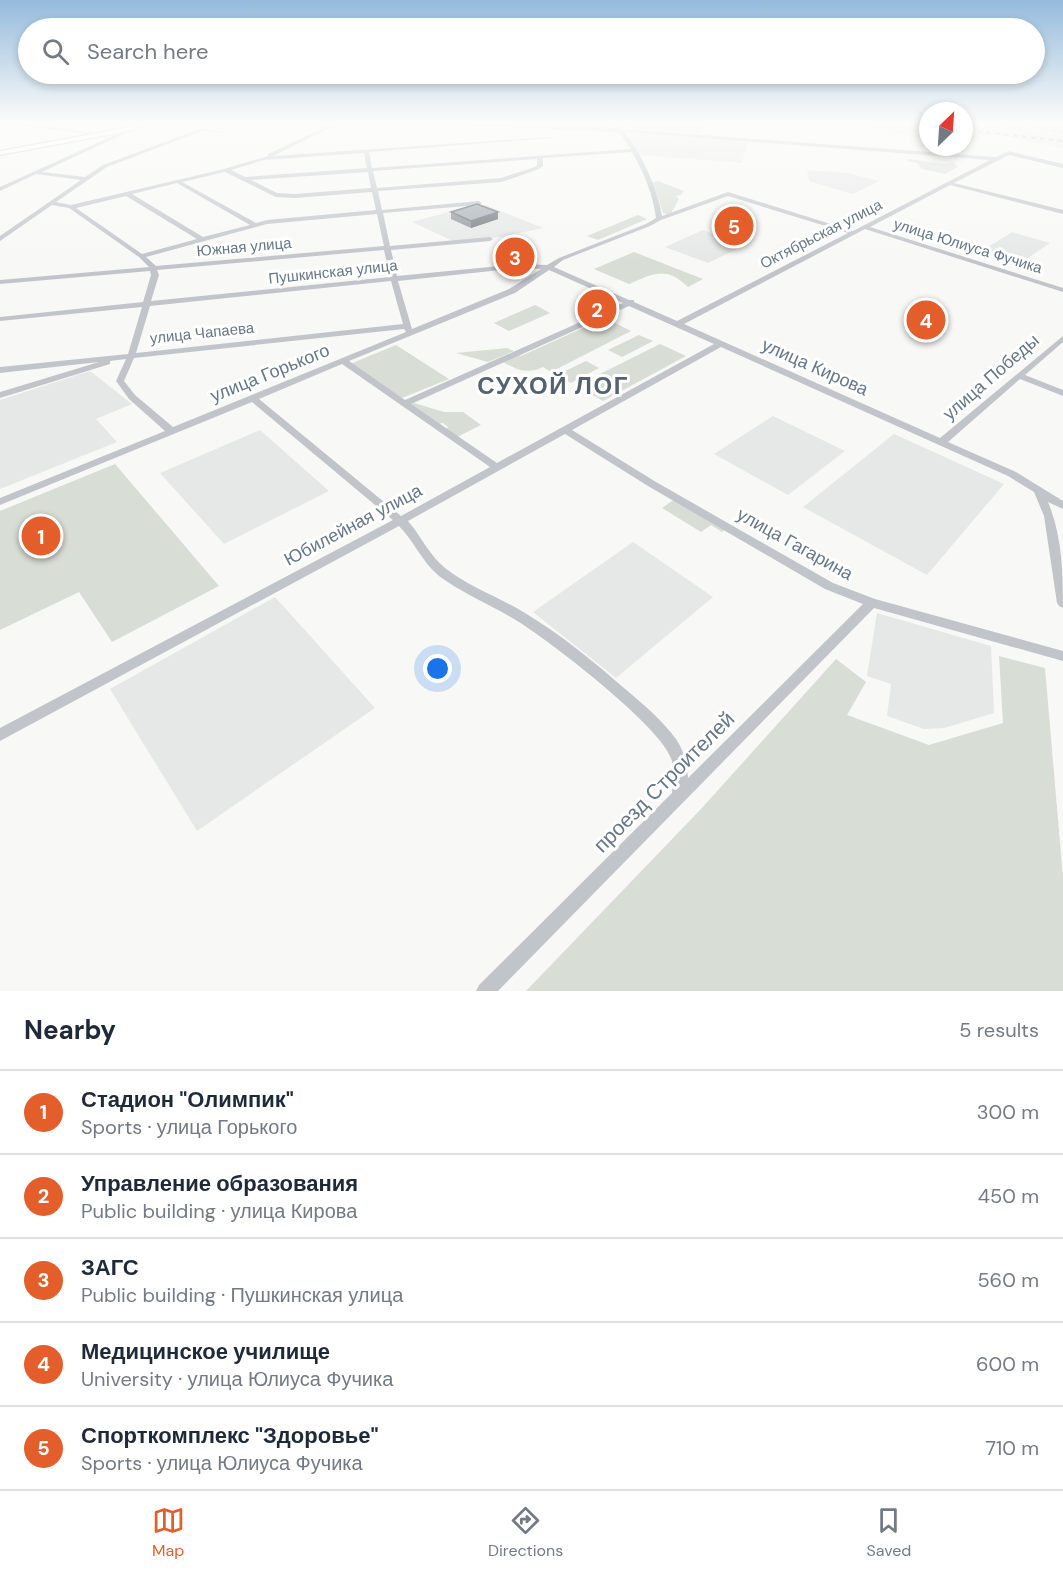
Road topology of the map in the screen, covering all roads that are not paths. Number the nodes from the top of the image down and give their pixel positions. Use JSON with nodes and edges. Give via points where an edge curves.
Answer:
{"nodes":[{"id":1,"x":47,"y":168,"type":"edge"},
{"id":2,"x":102,"y":168,"type":"edge"},
{"id":3,"x":231,"y":168,"type":"edge"},
{"id":4,"x":394,"y":168,"type":"edge"},
{"id":5,"x":536,"y":168,"type":"edge"},
{"id":6,"x":642,"y":168,"type":"edge"},
{"id":7,"x":980,"y":168,"type":"edge"},
{"id":8,"x":226,"y":170,"type":"junction"},
{"id":9,"x":371,"y":170,"type":"junction"},
{"id":10,"x":37,"y":173,"type":"junction"},
{"id":11,"x":85,"y":179,"type":"junction"},
{"id":12,"x":246,"y":179,"type":"junction"},
{"id":13,"x":178,"y":182,"type":"junction"},
{"id":14,"x":951,"y":183,"type":"junction"},
{"id":15,"x":0,"y":189,"type":"edge"},
{"id":16,"x":374,"y":190,"type":"junction"},
{"id":17,"x":128,"y":194,"type":"junction"},
{"id":18,"x":50,"y":203,"type":"junction"},
{"id":19,"x":478,"y":204,"type":"edge"},
{"id":20,"x":71,"y":207,"type":"junction"},
{"id":21,"x":379,"y":212,"type":"junction"},
{"id":22,"x":1063,"y":212,"type":"edge"},
{"id":23,"x":659,"y":219,"type":"junction"},
{"id":24,"x":255,"y":225,"type":"junction"},
{"id":25,"x":868,"y":226,"type":"junction"},
{"id":26,"x":853,"y":233,"type":"junction"},
{"id":27,"x":0,"y":239,"type":"edge"},
{"id":28,"x":201,"y":239,"type":"junction"},
{"id":29,"x":490,"y":239,"type":"dead end"},
{"id":30,"x":388,"y":248,"type":"junction"},
{"id":31,"x":141,"y":256,"type":"junction"},
{"id":32,"x":549,"y":267,"type":"junction"},
{"id":33,"x":154,"y":268,"type":"junction"},
{"id":34,"x":394,"y":279,"type":"junction"},
{"id":35,"x":0,"y":282,"type":"edge"},
{"id":36,"x":1063,"y":284,"type":"edge"},
{"id":37,"x":1063,"y":290,"type":"edge"},
{"id":38,"x":631,"y":302,"type":"junction"},
{"id":39,"x":145,"y":304,"type":"junction"},
{"id":40,"x":0,"y":319,"type":"edge"},
{"id":41,"x":678,"y":324,"type":"junction"},
{"id":42,"x":409,"y":330,"type":"junction"},
{"id":43,"x":1063,"y":338,"type":"edge"},
{"id":44,"x":722,"y":343,"type":"junction"},
{"id":45,"x":132,"y":354,"type":"junction"},
{"id":46,"x":121,"y":356,"type":"junction"},
{"id":47,"x":343,"y":361,"type":"junction"},
{"id":48,"x":0,"y":370,"type":"edge"},
{"id":49,"x":1019,"y":376,"type":"junction"},
{"id":50,"x":1063,"y":393,"type":"edge"},
{"id":51,"x":0,"y":395,"type":"edge"},
{"id":52,"x":253,"y":398,"type":"junction"},
{"id":53,"x":404,"y":404,"type":"junction"},
{"id":54,"x":565,"y":430,"type":"junction"},
{"id":55,"x":171,"y":431,"type":"junction"},
{"id":56,"x":942,"y":442,"type":"junction"},
{"id":57,"x":496,"y":467,"type":"junction"},
{"id":58,"x":1039,"y":491,"type":"junction"},
{"id":59,"x":0,"y":502,"type":"edge"},
{"id":60,"x":1063,"y":506,"type":"edge"},
{"id":61,"x":400,"y":521,"type":"junction"},
{"id":62,"x":872,"y":603,"type":"junction"},
{"id":63,"x":1063,"y":603,"type":"edge"},
{"id":64,"x":1063,"y":656,"type":"edge"},
{"id":65,"x":0,"y":735,"type":"edge"},
{"id":66,"x":680,"y":795,"type":"junction"},
{"id":67,"x":485,"y":991,"type":"edge"}],
"edges":[{"from":1,"to":10,"type":"street"},
{"from":2,"to":11,"type":"street"},
{"from":3,"to":8,"type":"street"},
{"from":4,"to":9,"type":"street"},
{"from":5,"to":16,"type":"street","via":[[502,180]]},
{"from":6,"to":23,"type":"street"},
{"from":7,"to":14,"type":"street","name":"Октябрьская улица"},
{"from":8,"to":12,"type":"street"},
{"from":8,"to":13,"type":"street"},
{"from":9,"to":12,"type":"street"},
{"from":9,"to":16,"type":"street"},
{"from":10,"to":11,"type":"street"},
{"from":10,"to":15,"type":"street"},
{"from":11,"to":18,"type":"street"},
{"from":12,"to":16,"type":"street","via":[[279,195]]},
{"from":13,"to":17,"type":"street"},
{"from":13,"to":24,"type":"street"},
{"from":14,"to":22,"type":"street"},
{"from":14,"to":25,"type":"street","name":"Октябрьская улица"},
{"from":16,"to":21,"type":"street"},
{"from":17,"to":20,"type":"street"},
{"from":17,"to":28,"type":"street"},
{"from":18,"to":20,"type":"street"},
{"from":18,"to":27,"type":"street"},
{"from":19,"to":21,"type":"street"},
{"from":20,"to":31,"type":"street"},
{"from":21,"to":24,"type":"street"},
{"from":21,"to":30,"type":"street"},
{"from":23,"to":26,"type":"street","name":"Пушкинская улица","via":[[728,194]]},
{"from":23,"to":32,"type":"street","name":"Пушкинская улица"},
{"from":24,"to":28,"type":"street"},
{"from":25,"to":26,"type":"street","name":"Октябрьская улица"},
{"from":25,"to":36,"type":"street","name":"улица Юлиуса Фучика"},
{"from":25,"to":37,"type":"street","name":"улица Юлиуса Фучика"},
{"from":26,"to":41,"type":"street","name":"Октябрьская улица"},
{"from":28,"to":31,"type":"street"},
{"from":29,"to":30,"type":"street","name":"Южная улица"},
{"from":30,"to":33,"type":"street","name":"Южная улица"},
{"from":30,"to":34,"type":"street"},
{"from":31,"to":33,"type":"street"},
{"from":32,"to":34,"type":"street","name":"Пушкинская улица","via":[[520,266]]},
{"from":32,"to":38,"type":"street","name":"улица Кирова"},
{"from":32,"to":42,"type":"street","name":"улица Горького","via":[[512,291]]},
{"from":33,"to":35,"type":"street","name":"Южная улица"},
{"from":33,"to":39,"type":"street"},
{"from":34,"to":39,"type":"street","name":"Пушкинская улица"},
{"from":34,"to":42,"type":"street"},
{"from":38,"to":41,"type":"street","name":"улица Кирова"},
{"from":38,"to":53,"type":"street"},
{"from":39,"to":40,"type":"street","name":"Пушкинская улица"},
{"from":39,"to":45,"type":"street"},
{"from":41,"to":44,"type":"street","name":"улица Кирова"},
{"from":42,"to":45,"type":"street","name":"улица Чапаева","via":[[394,327]]},
{"from":42,"to":47,"type":"street","name":"улица Горького"},
{"from":43,"to":49,"type":"street","name":"улица Победы"},
{"from":44,"to":54,"type":"street","name":"Юбилейная улица"},
{"from":44,"to":56,"type":"street","name":"улица Кирова"},
{"from":45,"to":46,"type":"street","name":"улица Чапаева"},
{"from":45,"to":55,"type":"street","via":[[121,376],[123,387]]},
{"from":46,"to":48,"type":"street","name":"улица Чапаева"},
{"from":46,"to":51,"type":"street"},
{"from":47,"to":52,"type":"street","name":"улица Горького"},
{"from":47,"to":53,"type":"street"},
{"from":49,"to":50,"type":"street"},
{"from":49,"to":56,"type":"street","name":"улица Победы"},
{"from":52,"to":55,"type":"street","name":"улица Горького"},
{"from":52,"to":61,"type":"street"},
{"from":53,"to":57,"type":"street"},
{"from":54,"to":57,"type":"street","name":"Юбилейная улица"},
{"from":54,"to":62,"type":"street","name":"улица Гагарина","via":[[809,576]]},
{"from":55,"to":59,"type":"street","name":"улица Горького"},
{"from":56,"to":58,"type":"street","name":"улица Кирова"},
{"from":57,"to":61,"type":"street","name":"Юбилейная улица"},
{"from":58,"to":60,"type":"street","name":"улица Кирова"},
{"from":58,"to":63,"type":"street","via":[[1049,516]]},
{"from":61,"to":65,"type":"street","name":"Юбилейная улица"},
{"from":61,"to":66,"type":"street","via":[[438,569],[534,625],[639,707],[670,741],[679,758]]},
{"from":62,"to":64,"type":"street","name":"улица Гагарина"},
{"from":62,"to":66,"type":"street","name":"проезд Строителей"},
{"from":66,"to":67,"type":"street","name":"проезд Строителей"}]}
